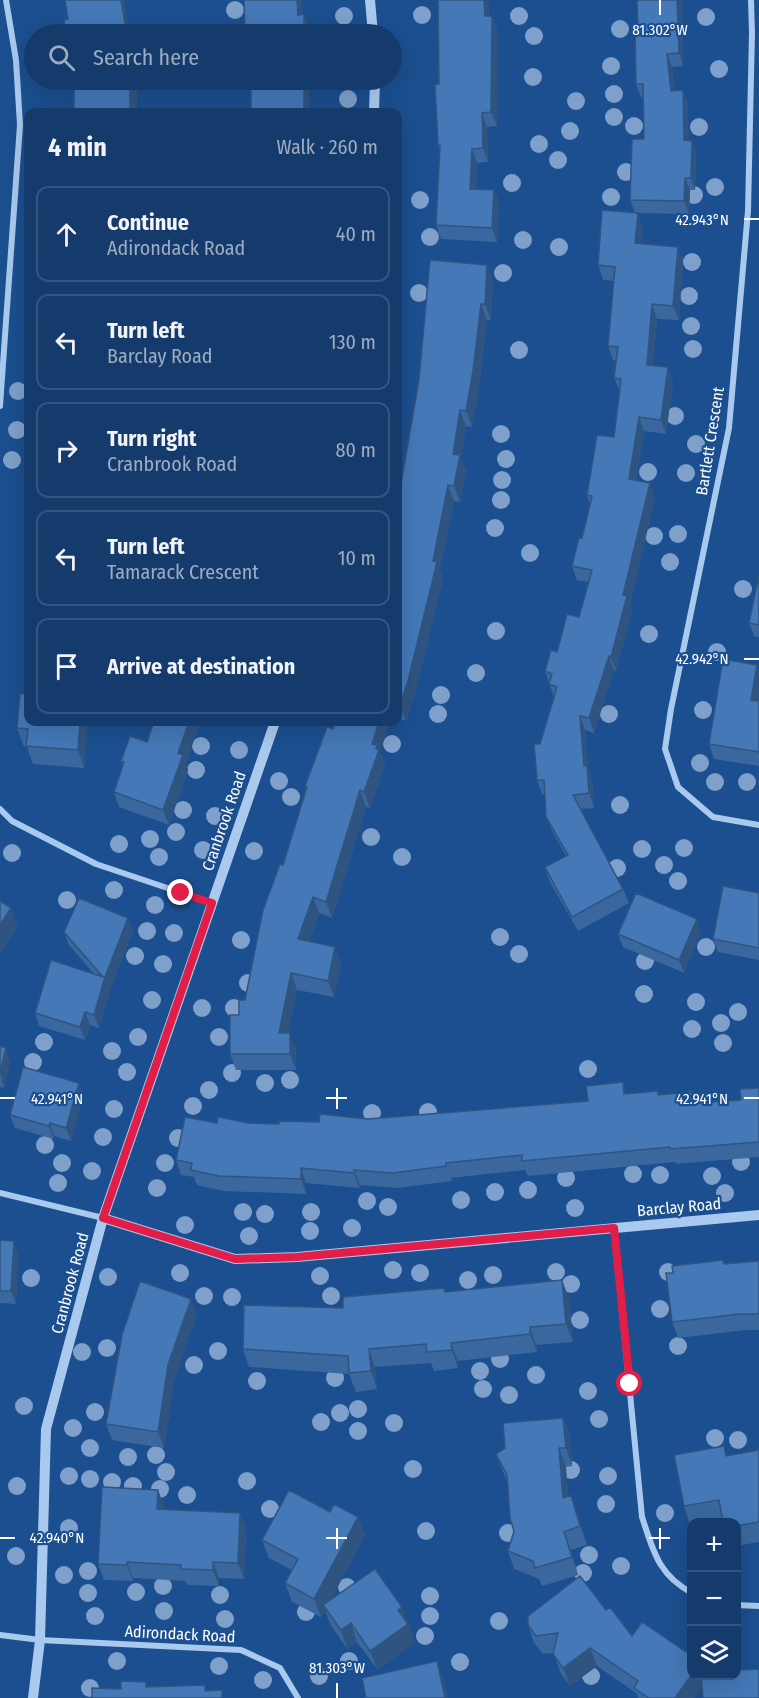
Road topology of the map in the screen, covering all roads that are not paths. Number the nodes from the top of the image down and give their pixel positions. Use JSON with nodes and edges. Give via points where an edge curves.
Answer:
{"nodes":[{"id":1,"x":6,"y":0,"type":"edge"},
{"id":2,"x":370,"y":0,"type":"edge"},
{"id":3,"x":751,"y":0,"type":"edge"},
{"id":4,"x":372,"y":24,"type":"edge"},
{"id":5,"x":375,"y":90,"type":"edge"},
{"id":6,"x":374,"y":108,"type":"edge"},
{"id":7,"x":0,"y":265,"type":"edge"},
{"id":8,"x":10,"y":265,"type":"junction"},
{"id":9,"x":0,"y":406,"type":"edge"},
{"id":10,"x":274,"y":726,"type":"edge"},
{"id":11,"x":0,"y":808,"type":"edge"},
{"id":12,"x":759,"y":825,"type":"edge"},
{"id":13,"x":212,"y":903,"type":"junction"},
{"id":14,"x":0,"y":1193,"type":"edge"},
{"id":15,"x":759,"y":1215,"type":"edge"},
{"id":16,"x":103,"y":1218,"type":"junction"},
{"id":17,"x":614,"y":1228,"type":"junction"},
{"id":18,"x":687,"y":1590,"type":"edge"},
{"id":19,"x":741,"y":1605,"type":"edge"},
{"id":20,"x":759,"y":1606,"type":"edge"},
{"id":21,"x":0,"y":1635,"type":"edge"},
{"id":22,"x":40,"y":1640,"type":"junction"},
{"id":23,"x":33,"y":1698,"type":"edge"},
{"id":24,"x":298,"y":1698,"type":"edge"}],
"edges":[{"from":1,"to":8,"type":"street","via":[[16,60],[20,125]]},
{"from":2,"to":4,"type":"street"},
{"from":3,"to":12,"type":"street","name":"Bartlett Crescent","via":[[748,212],[729,428],[665,749],[678,787],[713,817]]},
{"from":5,"to":6,"type":"street"},
{"from":7,"to":8,"type":"street"},
{"from":8,"to":9,"type":"street"},
{"from":10,"to":13,"type":"street","name":"Cranbrook Road"},
{"from":11,"to":13,"type":"street","via":[[12,821],[96,864]]},
{"from":13,"to":16,"type":"street","name":"Cranbrook Road"},
{"from":14,"to":16,"type":"street","name":"Barclay Road"},
{"from":15,"to":17,"type":"street","name":"Barclay Road"},
{"from":16,"to":17,"type":"street","name":"Barclay Road","via":[[235,1259],[297,1257]]},
{"from":16,"to":22,"type":"street","name":"Cranbrook Road","via":[[46,1429]]},
{"from":17,"to":18,"type":"street","via":[[642,1517],[657,1563]]},
{"from":19,"to":20,"type":"street"},
{"from":21,"to":22,"type":"street","name":"Adirondack Road"},
{"from":22,"to":23,"type":"street","name":"Cranbrook Road"},
{"from":22,"to":24,"type":"street","name":"Adirondack Road","via":[[241,1650],[279,1668]]}]}
